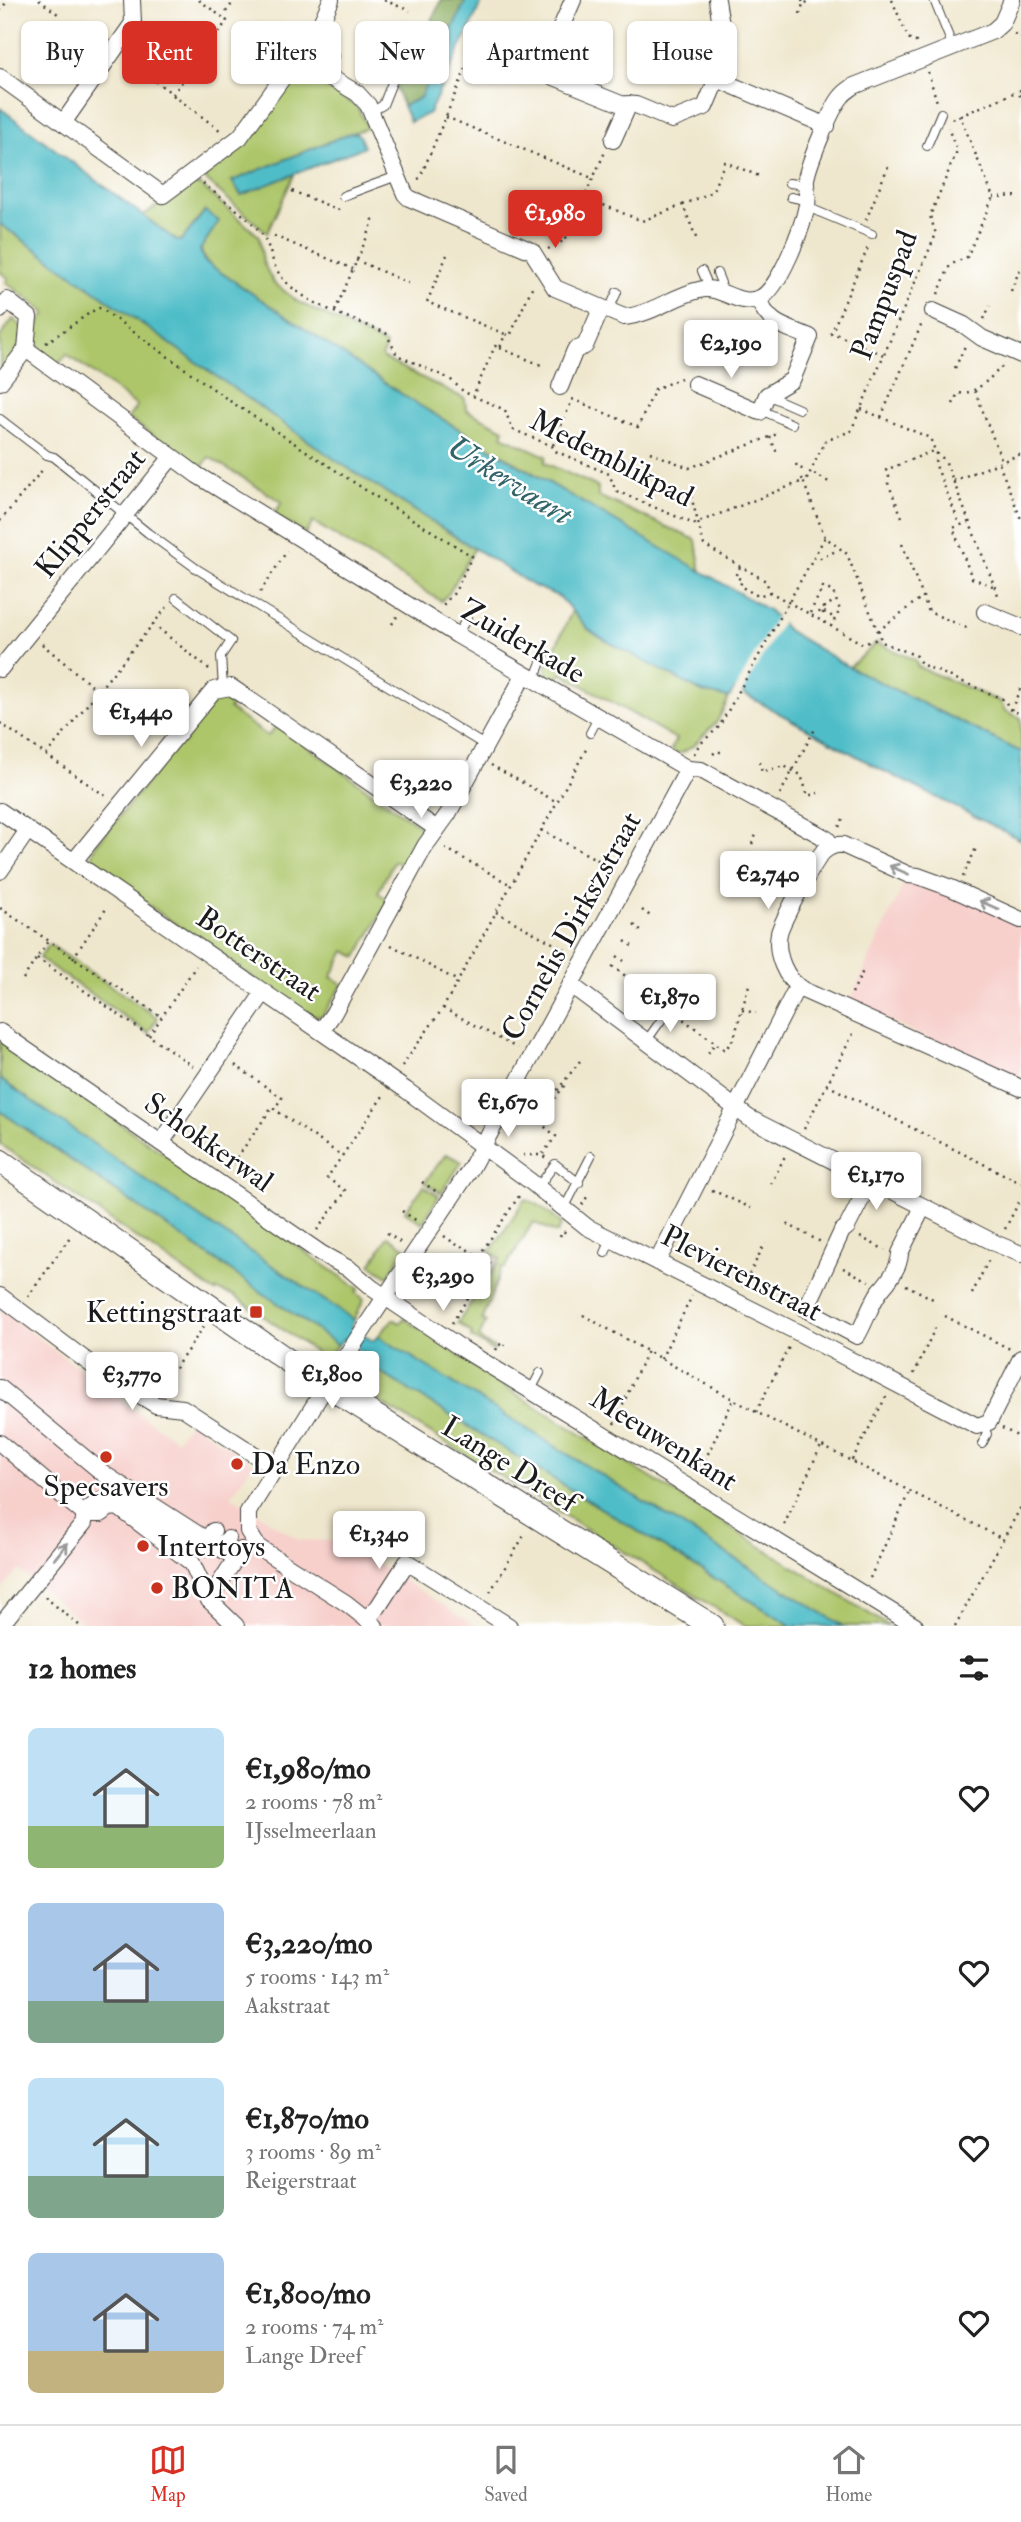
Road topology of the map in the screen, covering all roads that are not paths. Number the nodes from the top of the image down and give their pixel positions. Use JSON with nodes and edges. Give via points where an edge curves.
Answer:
{"nodes":[{"id":1,"x":132,"y":0,"type":"edge"},
{"id":2,"x":331,"y":0,"type":"edge"},
{"id":3,"x":573,"y":0,"type":"edge"},
{"id":4,"x":717,"y":0,"type":"edge"},
{"id":5,"x":934,"y":0,"type":"edge"},
{"id":6,"x":1013,"y":0,"type":"edge"},
{"id":7,"x":322,"y":21,"type":"edge"},
{"id":8,"x":720,"y":21,"type":"edge"},
{"id":9,"x":953,"y":47,"type":"junction"},
{"id":10,"x":0,"y":77,"type":"edge"},
{"id":11,"x":278,"y":84,"type":"edge"},
{"id":12,"x":340,"y":84,"type":"edge"},
{"id":13,"x":391,"y":84,"type":"edge"},
{"id":14,"x":575,"y":84,"type":"edge"},
{"id":15,"x":715,"y":84,"type":"edge"},
{"id":16,"x":727,"y":84,"type":"edge"},
{"id":17,"x":578,"y":85,"type":"junction"},
{"id":18,"x":629,"y":104,"type":"junction"},
{"id":19,"x":372,"y":112,"type":"junction"},
{"id":20,"x":941,"y":113,"type":"road end"},
{"id":21,"x":63,"y":123,"type":"junction"},
{"id":22,"x":827,"y":126,"type":"junction"},
{"id":23,"x":613,"y":140,"type":"road end"},
{"id":24,"x":927,"y":145,"type":"dead end"},
{"id":25,"x":397,"y":176,"type":"junction"},
{"id":26,"x":800,"y":194,"type":"junction"},
{"id":27,"x":344,"y":196,"type":"dead end"},
{"id":28,"x":872,"y":234,"type":"dead end"},
{"id":29,"x":702,"y":271,"type":"dead end"},
{"id":30,"x":717,"y":273,"type":"dead end"},
{"id":31,"x":712,"y":290,"type":"junction"},
{"id":32,"x":617,"y":292,"type":"dead end"},
{"id":33,"x":758,"y":299,"type":"junction"},
{"id":34,"x":0,"y":310,"type":"edge"},
{"id":35,"x":605,"y":310,"type":"junction"},
{"id":36,"x":930,"y":310,"type":"road end"},
{"id":37,"x":32,"y":349,"type":"junction"},
{"id":38,"x":1017,"y":357,"type":"edge"},
{"id":39,"x":692,"y":380,"type":"road end"},
{"id":40,"x":0,"y":382,"type":"edge"},
{"id":41,"x":569,"y":394,"type":"road end"},
{"id":42,"x":764,"y":403,"type":"junction"},
{"id":43,"x":799,"y":409,"type":"dead end"},
{"id":44,"x":0,"y":419,"type":"edge"},
{"id":45,"x":792,"y":424,"type":"dead end"},
{"id":46,"x":171,"y":458,"type":"junction"},
{"id":47,"x":125,"y":515,"type":"junction"},
{"id":48,"x":176,"y":598,"type":"dead end"},
{"id":49,"x":980,"y":610,"type":"dead end"},
{"id":50,"x":467,"y":618,"type":"dead end"},
{"id":51,"x":1021,"y":627,"type":"edge"},
{"id":52,"x":457,"y":635,"type":"junction"},
{"id":53,"x":545,"y":652,"type":"dead end"},
{"id":54,"x":0,"y":669,"type":"edge"},
{"id":55,"x":529,"y":678,"type":"junction"},
{"id":56,"x":221,"y":688,"type":"junction"},
{"id":57,"x":598,"y":718,"type":"junction"},
{"id":58,"x":590,"y":733,"type":"dead end"},
{"id":59,"x":486,"y":746,"type":"junction"},
{"id":60,"x":688,"y":769,"type":"junction"},
{"id":61,"x":0,"y":811,"type":"edge"},
{"id":62,"x":437,"y":829,"type":"junction"},
{"id":63,"x":28,"y":830,"type":"junction"},
{"id":64,"x":835,"y":838,"type":"junction"},
{"id":65,"x":75,"y":861,"type":"junction"},
{"id":66,"x":0,"y":871,"type":"edge"},
{"id":67,"x":1021,"y":920,"type":"edge"},
{"id":68,"x":571,"y":985,"type":"junction"},
{"id":69,"x":797,"y":986,"type":"junction"},
{"id":70,"x":264,"y":992,"type":"junction"},
{"id":71,"x":662,"y":1019,"type":"dead end"},
{"id":72,"x":321,"y":1031,"type":"junction"},
{"id":73,"x":0,"y":1032,"type":"edge"},
{"id":74,"x":647,"y":1040,"type":"junction"},
{"id":75,"x":1021,"y":1088,"type":"edge"},
{"id":76,"x":736,"y":1107,"type":"junction"},
{"id":77,"x":161,"y":1143,"type":"junction"},
{"id":78,"x":484,"y":1147,"type":"junction"},
{"id":79,"x":591,"y":1156,"type":"dead end"},
{"id":80,"x":0,"y":1161,"type":"edge"},
{"id":81,"x":871,"y":1180,"type":"junction"},
{"id":82,"x":579,"y":1183,"type":"junction"},
{"id":83,"x":531,"y":1187,"type":"junction"},
{"id":84,"x":565,"y":1207,"type":"junction"},
{"id":85,"x":923,"y":1207,"type":"junction"},
{"id":86,"x":1021,"y":1254,"type":"edge"},
{"id":87,"x":657,"y":1262,"type":"junction"},
{"id":88,"x":0,"y":1296,"type":"edge"},
{"id":89,"x":386,"y":1297,"type":"junction"},
{"id":90,"x":831,"y":1322,"type":"junction"},
{"id":91,"x":820,"y":1344,"type":"junction"},
{"id":92,"x":1016,"y":1356,"type":"edge"},
{"id":93,"x":540,"y":1373,"type":"dead end"},
{"id":94,"x":160,"y":1385,"type":"road end"},
{"id":95,"x":326,"y":1386,"type":"junction"},
{"id":96,"x":0,"y":1388,"type":"edge"},
{"id":97,"x":531,"y":1390,"type":"junction"},
{"id":98,"x":146,"y":1399,"type":"junction"},
{"id":99,"x":990,"y":1424,"type":"junction"},
{"id":100,"x":0,"y":1443,"type":"edge"},
{"id":101,"x":982,"y":1444,"type":"dead end"},
{"id":102,"x":275,"y":1468,"type":"junction"},
{"id":103,"x":104,"y":1475,"type":"junction"},
{"id":104,"x":116,"y":1502,"type":"junction"},
{"id":105,"x":88,"y":1509,"type":"junction"},
{"id":106,"x":214,"y":1540,"type":"junction"},
{"id":107,"x":192,"y":1563,"type":"junction"},
{"id":108,"x":209,"y":1601,"type":"junction"},
{"id":109,"x":371,"y":1623,"type":"edge"},
{"id":110,"x":0,"y":1626,"type":"edge"},
{"id":111,"x":236,"y":1626,"type":"edge"},
{"id":112,"x":509,"y":1626,"type":"edge"},
{"id":113,"x":712,"y":1626,"type":"edge"},
{"id":114,"x":915,"y":1626,"type":"edge"}],
"edges":[{"from":1,"to":21,"type":"street","via":[[133,23]]},
{"from":2,"to":7,"type":"street"},
{"from":3,"to":17,"type":"street","via":[[558,34]]},
{"from":4,"to":8,"type":"street"},
{"from":5,"to":9,"type":"lane"},
{"from":6,"to":9,"type":"street","via":[[996,28]]},
{"from":9,"to":22,"type":"street","via":[[848,90]]},
{"from":10,"to":21,"type":"street"},
{"from":11,"to":21,"type":"street","via":[[240,137],[163,195]]},
{"from":12,"to":19,"type":"street","via":[[362,97]]},
{"from":13,"to":19,"type":"lane","via":[[383,105]]},
{"from":14,"to":17,"type":"street"},
{"from":15,"to":18,"type":"street","via":[[705,107],[672,120]]},
{"from":16,"to":22,"type":"street","via":[[793,117]]},
{"from":17,"to":18,"type":"street"},
{"from":18,"to":23,"type":"street"},
{"from":19,"to":25,"type":"street"},
{"from":20,"to":24,"type":"lane"},
{"from":22,"to":26,"type":"street"},
{"from":25,"to":27,"type":"lane"},
{"from":25,"to":35,"type":"street","via":[[409,198],[532,251],[555,288]]},
{"from":26,"to":28,"type":"lane"},
{"from":26,"to":33,"type":"street","via":[[776,284]]},
{"from":29,"to":31,"type":"lane"},
{"from":30,"to":31,"type":"lane","via":[[721,283]]},
{"from":31,"to":33,"type":"street","via":[[741,301]]},
{"from":31,"to":35,"type":"street","via":[[630,316]]},
{"from":32,"to":35,"type":"lane"},
{"from":33,"to":42,"type":"street","via":[[770,319],[810,337],[792,380]]},
{"from":34,"to":37,"type":"street","via":[[7,300],[30,317]]},
{"from":35,"to":41,"type":"street","via":[[585,346],[575,349]]},
{"from":36,"to":38,"type":"street"},
{"from":37,"to":40,"type":"street"},
{"from":37,"to":46,"type":"street","name":"Zuiderkade"},
{"from":39,"to":42,"type":"street","via":[[760,412]]},
{"from":42,"to":43,"type":"lane"},
{"from":42,"to":45,"type":"lane"},
{"from":44,"to":47,"type":"lane"},
{"from":46,"to":47,"type":"street","name":"Klipperstraat"},
{"from":46,"to":52,"type":"street","name":"Zuiderkade"},
{"from":47,"to":54,"type":"street","name":"Klipperstraat"},
{"from":47,"to":59,"type":"lane","via":[[197,569]]},
{"from":48,"to":56,"type":"lane","via":[[231,641],[221,656]]},
{"from":49,"to":51,"type":"street"},
{"from":50,"to":52,"type":"lane"},
{"from":52,"to":55,"type":"street","name":"Zuiderkade"},
{"from":53,"to":55,"type":"lane"},
{"from":55,"to":57,"type":"street","name":"Zuiderkade"},
{"from":55,"to":59,"type":"street"},
{"from":56,"to":62,"type":"street","via":[[231,687]]},
{"from":56,"to":65,"type":"street","via":[[214,690]]},
{"from":57,"to":58,"type":"lane"},
{"from":57,"to":60,"type":"street","name":"Zuiderkade"},
{"from":59,"to":62,"type":"street"},
{"from":60,"to":64,"type":"street","name":"Zuiderkade","via":[[701,770],[827,839]]},
{"from":60,"to":68,"type":"street","name":"Cornelis Dirkszstraat"},
{"from":61,"to":63,"type":"street","name":"Botterstraat"},
{"from":62,"to":72,"type":"street"},
{"from":63,"to":65,"type":"street","name":"Botterstraat"},
{"from":63,"to":66,"type":"street"},
{"from":67,"to":64,"type":"street","name":"Zuiderkade","one_way":true,"via":[[951,888],[909,875]]},
{"from":64,"to":69,"type":"street","via":[[819,858],[779,932],[782,963]]},
{"from":65,"to":70,"type":"street","name":"Botterstraat","via":[[205,962]]},
{"from":68,"to":74,"type":"street"},
{"from":68,"to":78,"type":"street","name":"Cornelis Dirkszstraat"},
{"from":69,"to":75,"type":"street"},
{"from":69,"to":76,"type":"street"},
{"from":70,"to":72,"type":"street","name":"Botterstraat"},
{"from":70,"to":77,"type":"street"},
{"from":71,"to":74,"type":"lane"},
{"from":72,"to":78,"type":"street","name":"Botterstraat"},
{"from":73,"to":77,"type":"street","name":"Schokkerwal"},
{"from":74,"to":76,"type":"street"},
{"from":76,"to":81,"type":"street"},
{"from":76,"to":87,"type":"street"},
{"from":77,"to":89,"type":"street","name":"Schokkerwal"},
{"from":78,"to":83,"type":"street","name":"Plevierenstraat","via":[[513,1166]]},
{"from":78,"to":89,"type":"street","name":"Cornelis Dirkszstraat"},
{"from":79,"to":82,"type":"lane"},
{"from":80,"to":95,"type":"main road","name":"Lange Dreef"},
{"from":81,"to":85,"type":"street"},
{"from":81,"to":90,"type":"street","via":[[806,1309]]},
{"from":82,"to":83,"type":"lane","via":[[555,1164]]},
{"from":82,"to":84,"type":"lane"},
{"from":83,"to":84,"type":"street","name":"Plevierenstraat"},
{"from":84,"to":87,"type":"street","name":"Plevierenstraat","via":[[608,1246]]},
{"from":85,"to":86,"type":"street"},
{"from":85,"to":90,"type":"street","via":[[858,1336]]},
{"from":87,"to":91,"type":"street","name":"Plevierenstraat"},
{"from":88,"to":98,"type":"street"},
{"from":89,"to":95,"type":"street"},
{"from":89,"to":97,"type":"street","name":"Meeuwenkant"},
{"from":90,"to":91,"type":"street"},
{"from":91,"to":99,"type":"street","name":"Plevierenstraat","via":[[977,1426]]},
{"from":92,"to":99,"type":"street"},
{"from":93,"to":97,"type":"lane"},
{"from":94,"to":98,"type":"lane"},
{"from":95,"to":102,"type":"street"},
{"from":95,"to":113,"type":"main road","name":"Lange Dreef"},
{"from":96,"to":103,"type":"street"},
{"from":97,"to":114,"type":"street","name":"Meeuwenkant"},
{"from":98,"to":102,"type":"street","via":[[183,1408]]},
{"from":99,"to":101,"type":"lane"},
{"from":100,"to":105,"type":"street"},
{"from":102,"to":109,"type":"street","via":[[248,1512],[253,1542]]},
{"from":103,"to":104,"type":"street"},
{"from":103,"to":106,"type":"street"},
{"from":104,"to":105,"type":"street","via":[[101,1514]]},
{"from":104,"to":106,"type":"street","via":[[127,1502]]},
{"from":104,"to":107,"type":"street"},
{"from":110,"to":105,"type":"street","one_way":true,"via":[[36,1590],[84,1523]]},
{"from":106,"to":107,"type":"street"},
{"from":106,"to":108,"type":"street","via":[[238,1554]]},
{"from":107,"to":108,"type":"street"},
{"from":108,"to":111,"type":"street"},
{"from":109,"to":112,"type":"street","via":[[407,1562]]}]}
